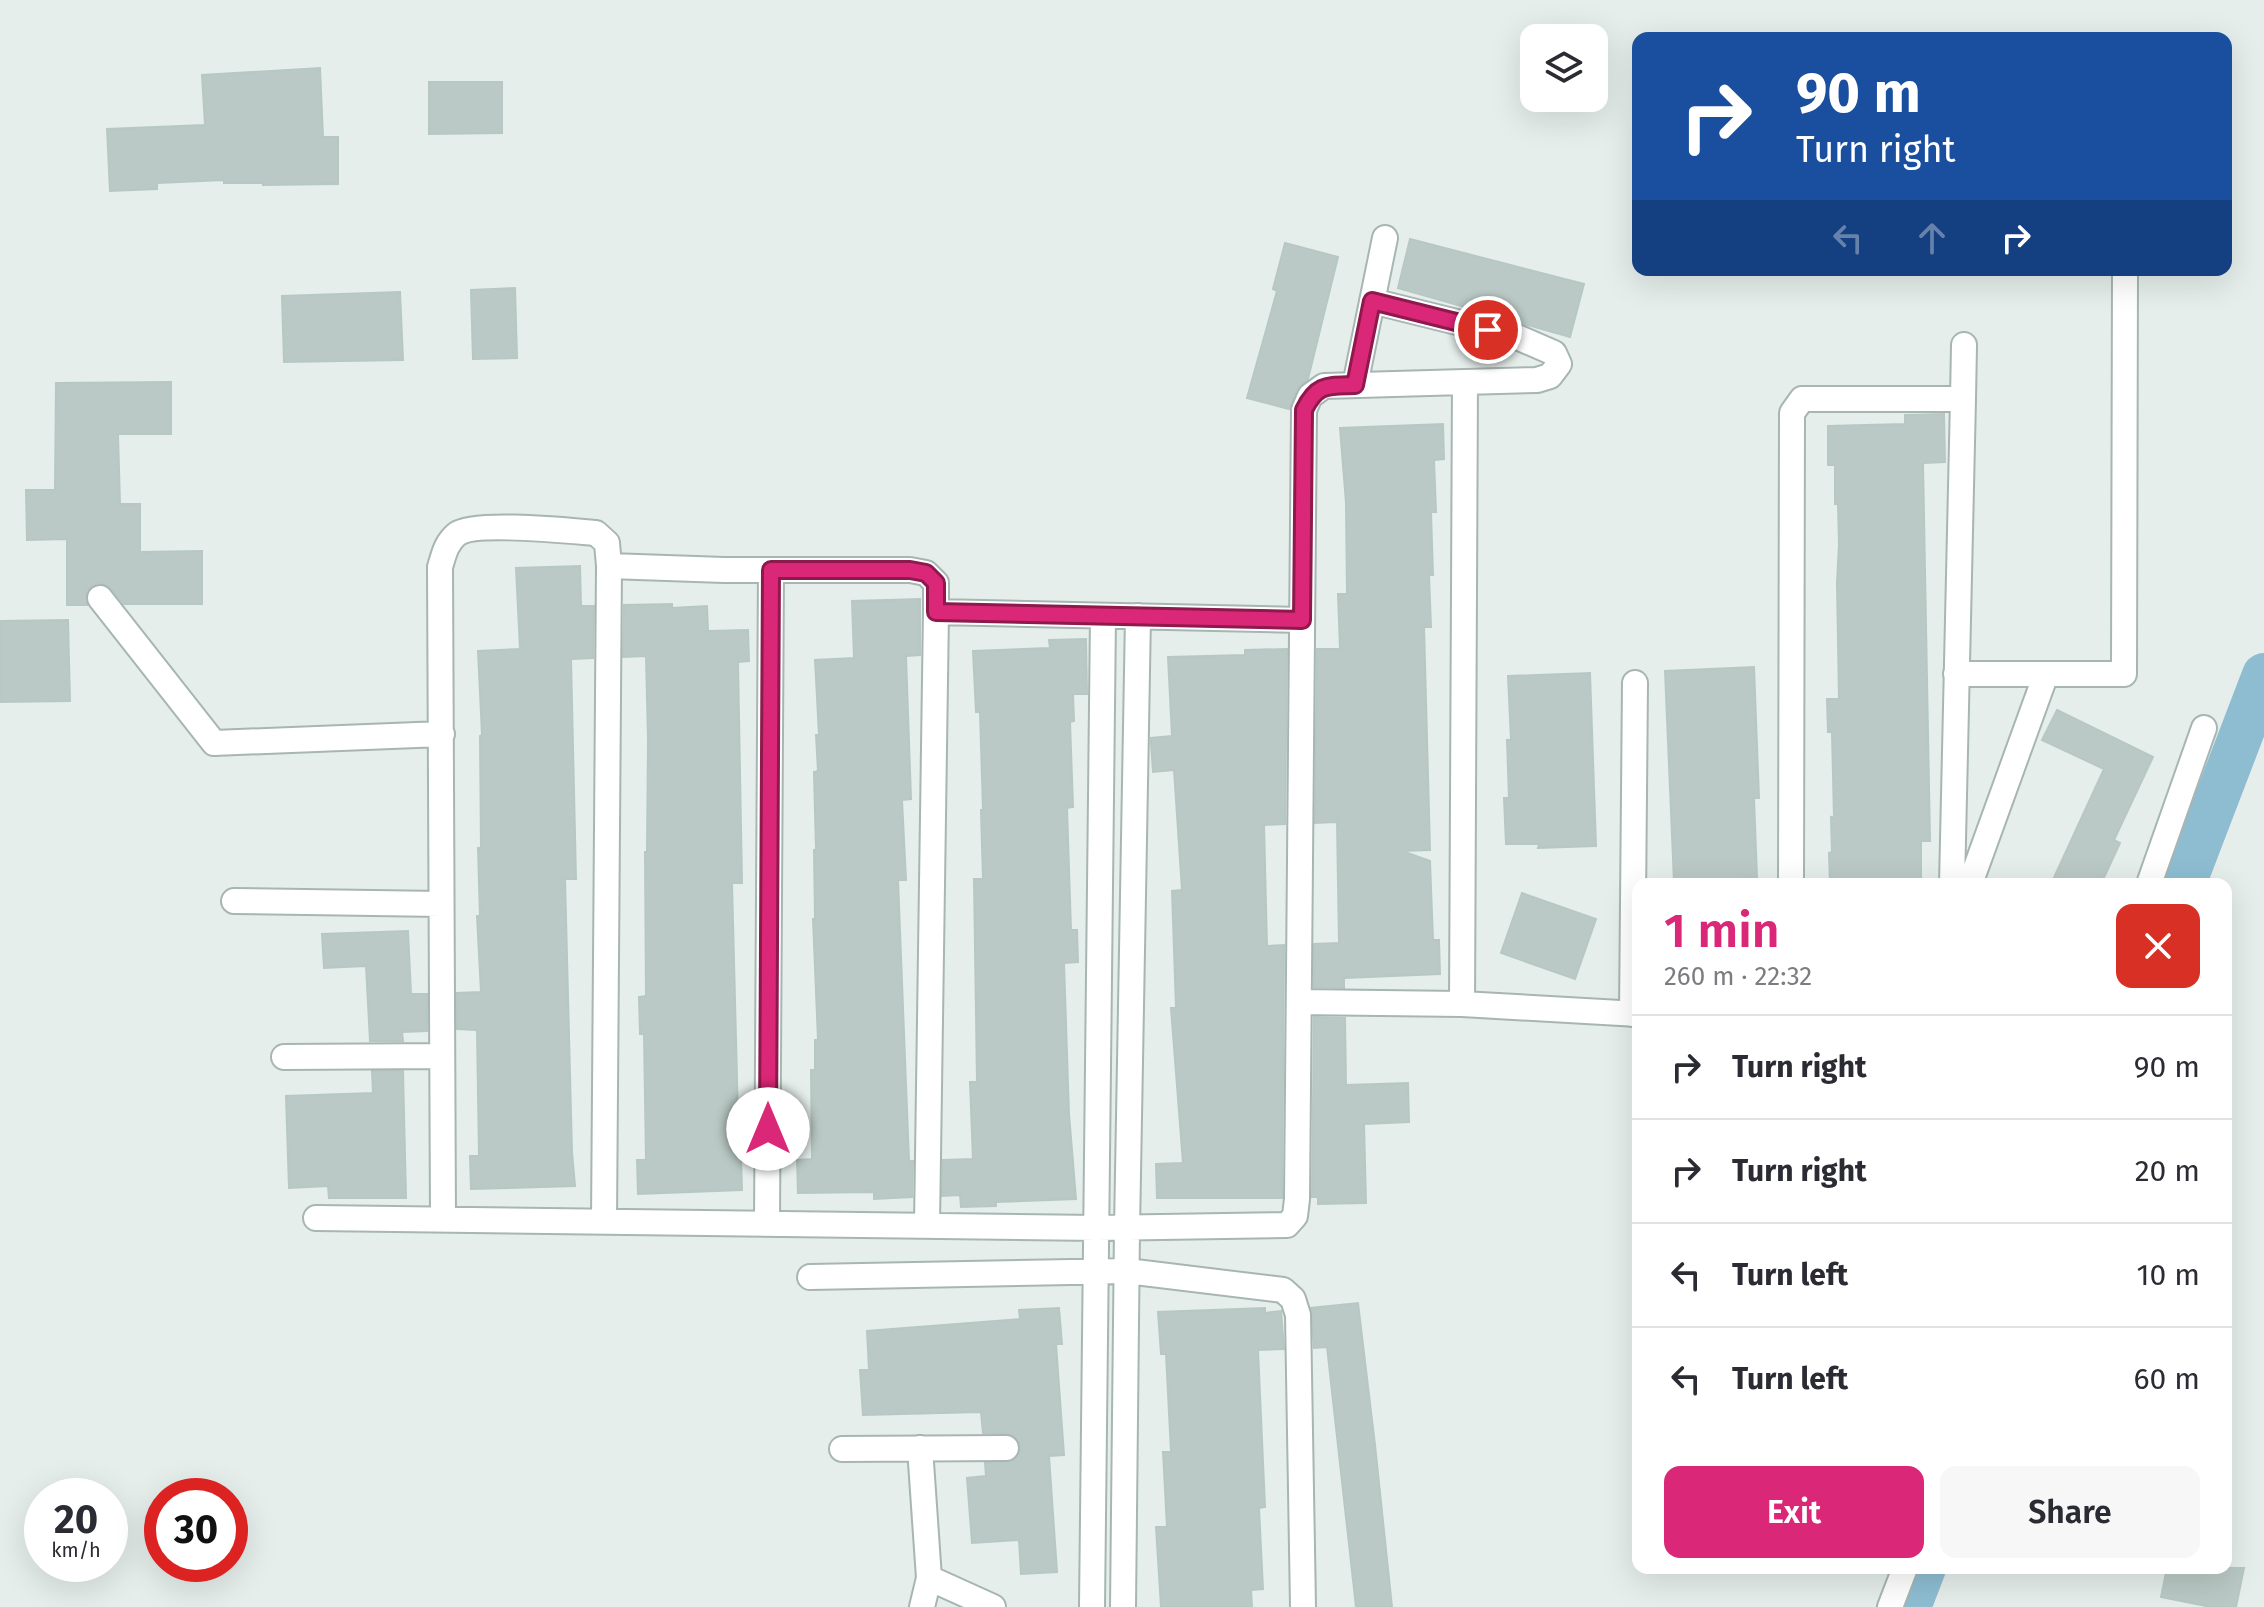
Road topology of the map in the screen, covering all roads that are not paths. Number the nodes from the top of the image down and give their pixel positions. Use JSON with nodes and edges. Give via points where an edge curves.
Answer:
{"nodes":[{"id":1,"x":1385,"y":238,"type":"dead end"},
{"id":2,"x":2125,"y":276,"type":"edge"},
{"id":3,"x":1372,"y":301,"type":"junction"},
{"id":4,"x":1964,"y":345,"type":"dead end"},
{"id":5,"x":1465,"y":383,"type":"junction"},
{"id":6,"x":1355,"y":385,"type":"junction"},
{"id":7,"x":1963,"y":399,"type":"junction"},
{"id":8,"x":609,"y":566,"type":"junction"},
{"id":9,"x":771,"y":570,"type":"junction"},
{"id":10,"x":100,"y":598,"type":"dead end"},
{"id":11,"x":936,"y":612,"type":"junction"},
{"id":12,"x":1103,"y":616,"type":"junction"},
{"id":13,"x":1138,"y":616,"type":"junction"},
{"id":14,"x":1302,"y":620,"type":"junction"},
{"id":15,"x":1956,"y":674,"type":"junction"},
{"id":16,"x":2046,"y":674,"type":"junction"},
{"id":17,"x":1635,"y":683,"type":"dead end"},
{"id":18,"x":2204,"y":728,"type":"dead end"},
{"id":19,"x":442,"y":734,"type":"junction"},
{"id":20,"x":1635,"y":878,"type":"edge"},
{"id":21,"x":1791,"y":878,"type":"edge"},
{"id":22,"x":1952,"y":878,"type":"edge"},
{"id":23,"x":1972,"y":878,"type":"edge"},
{"id":24,"x":2151,"y":878,"type":"edge"},
{"id":25,"x":234,"y":901,"type":"dead end"},
{"id":26,"x":441,"y":904,"type":"junction"},
{"id":27,"x":1299,"y":1002,"type":"junction"},
{"id":28,"x":1462,"y":1004,"type":"junction"},
{"id":29,"x":1632,"y":1014,"type":"edge"},
{"id":30,"x":442,"y":1056,"type":"junction"},
{"id":31,"x":284,"y":1057,"type":"dead end"},
{"id":32,"x":316,"y":1218,"type":"dead end"},
{"id":33,"x":443,"y":1218,"type":"junction"},
{"id":34,"x":604,"y":1221,"type":"junction"},
{"id":35,"x":767,"y":1222,"type":"junction"},
{"id":36,"x":927,"y":1224,"type":"junction"},
{"id":37,"x":1098,"y":1228,"type":"junction"},
{"id":38,"x":1127,"y":1229,"type":"junction"},
{"id":39,"x":1127,"y":1271,"type":"junction"},
{"id":40,"x":1097,"y":1272,"type":"junction"},
{"id":41,"x":810,"y":1277,"type":"dead end"},
{"id":42,"x":920,"y":1448,"type":"junction"},
{"id":43,"x":1006,"y":1448,"type":"dead end"},
{"id":44,"x":842,"y":1449,"type":"dead end"},
{"id":45,"x":1903,"y":1574,"type":"edge"},
{"id":46,"x":929,"y":1578,"type":"junction"},
{"id":47,"x":922,"y":1607,"type":"edge"},
{"id":48,"x":993,"y":1607,"type":"edge"},
{"id":49,"x":1092,"y":1607,"type":"edge"},
{"id":50,"x":1123,"y":1607,"type":"edge"},
{"id":51,"x":1303,"y":1607,"type":"edge"},
{"id":52,"x":1890,"y":1607,"type":"edge"}],
"edges":[{"from":1,"to":3,"type":"street"},
{"from":2,"to":16,"type":"street","via":[[2124,674]]},
{"from":3,"to":5,"type":"street","via":[[1529,341],[1554,353],[1559,364],[1550,376],[1537,380]]},
{"from":3,"to":6,"type":"street"},
{"from":4,"to":7,"type":"street"},
{"from":5,"to":6,"type":"street"},
{"from":5,"to":28,"type":"street"},
{"from":6,"to":14,"type":"street","via":[[1324,386],[1310,396],[1304,410]]},
{"from":7,"to":15,"type":"street"},
{"from":7,"to":21,"type":"street","via":[[1802,399],[1792,413]]},
{"from":8,"to":9,"type":"street"},
{"from":8,"to":19,"type":"street","via":[[607,543],[596,533],[484,528],[460,532],[446,546],[440,567]]},
{"from":8,"to":34,"type":"street"},
{"from":9,"to":11,"type":"street","via":[[926,573],[936,583]]},
{"from":9,"to":35,"type":"street"},
{"from":10,"to":19,"type":"street","via":[[214,743]]},
{"from":11,"to":12,"type":"street"},
{"from":11,"to":36,"type":"street"},
{"from":12,"to":13,"type":"street"},
{"from":12,"to":37,"type":"street"},
{"from":13,"to":14,"type":"street"},
{"from":13,"to":38,"type":"street"},
{"from":14,"to":27,"type":"street"},
{"from":15,"to":16,"type":"street"},
{"from":15,"to":22,"type":"street"},
{"from":16,"to":23,"type":"street"},
{"from":17,"to":20,"type":"street"},
{"from":18,"to":24,"type":"street"},
{"from":19,"to":26,"type":"street"},
{"from":25,"to":26,"type":"street"},
{"from":26,"to":30,"type":"street"},
{"from":27,"to":28,"type":"street"},
{"from":27,"to":38,"type":"street","via":[[1295,1216],[1287,1225]]},
{"from":28,"to":29,"type":"street"},
{"from":30,"to":31,"type":"street"},
{"from":30,"to":33,"type":"street"},
{"from":32,"to":33,"type":"street"},
{"from":33,"to":34,"type":"street"},
{"from":34,"to":35,"type":"street"},
{"from":35,"to":36,"type":"street"},
{"from":36,"to":37,"type":"street"},
{"from":37,"to":38,"type":"street"},
{"from":37,"to":40,"type":"street"},
{"from":38,"to":39,"type":"street"},
{"from":39,"to":40,"type":"street"},
{"from":39,"to":50,"type":"street"},
{"from":39,"to":51,"type":"street","via":[[1283,1290],[1293,1299],[1298,1315]]},
{"from":40,"to":41,"type":"street"},
{"from":40,"to":49,"type":"street"},
{"from":42,"to":43,"type":"street"},
{"from":42,"to":44,"type":"street"},
{"from":42,"to":46,"type":"street"},
{"from":45,"to":52,"type":"street"},
{"from":46,"to":47,"type":"street"},
{"from":46,"to":48,"type":"street"}]}
